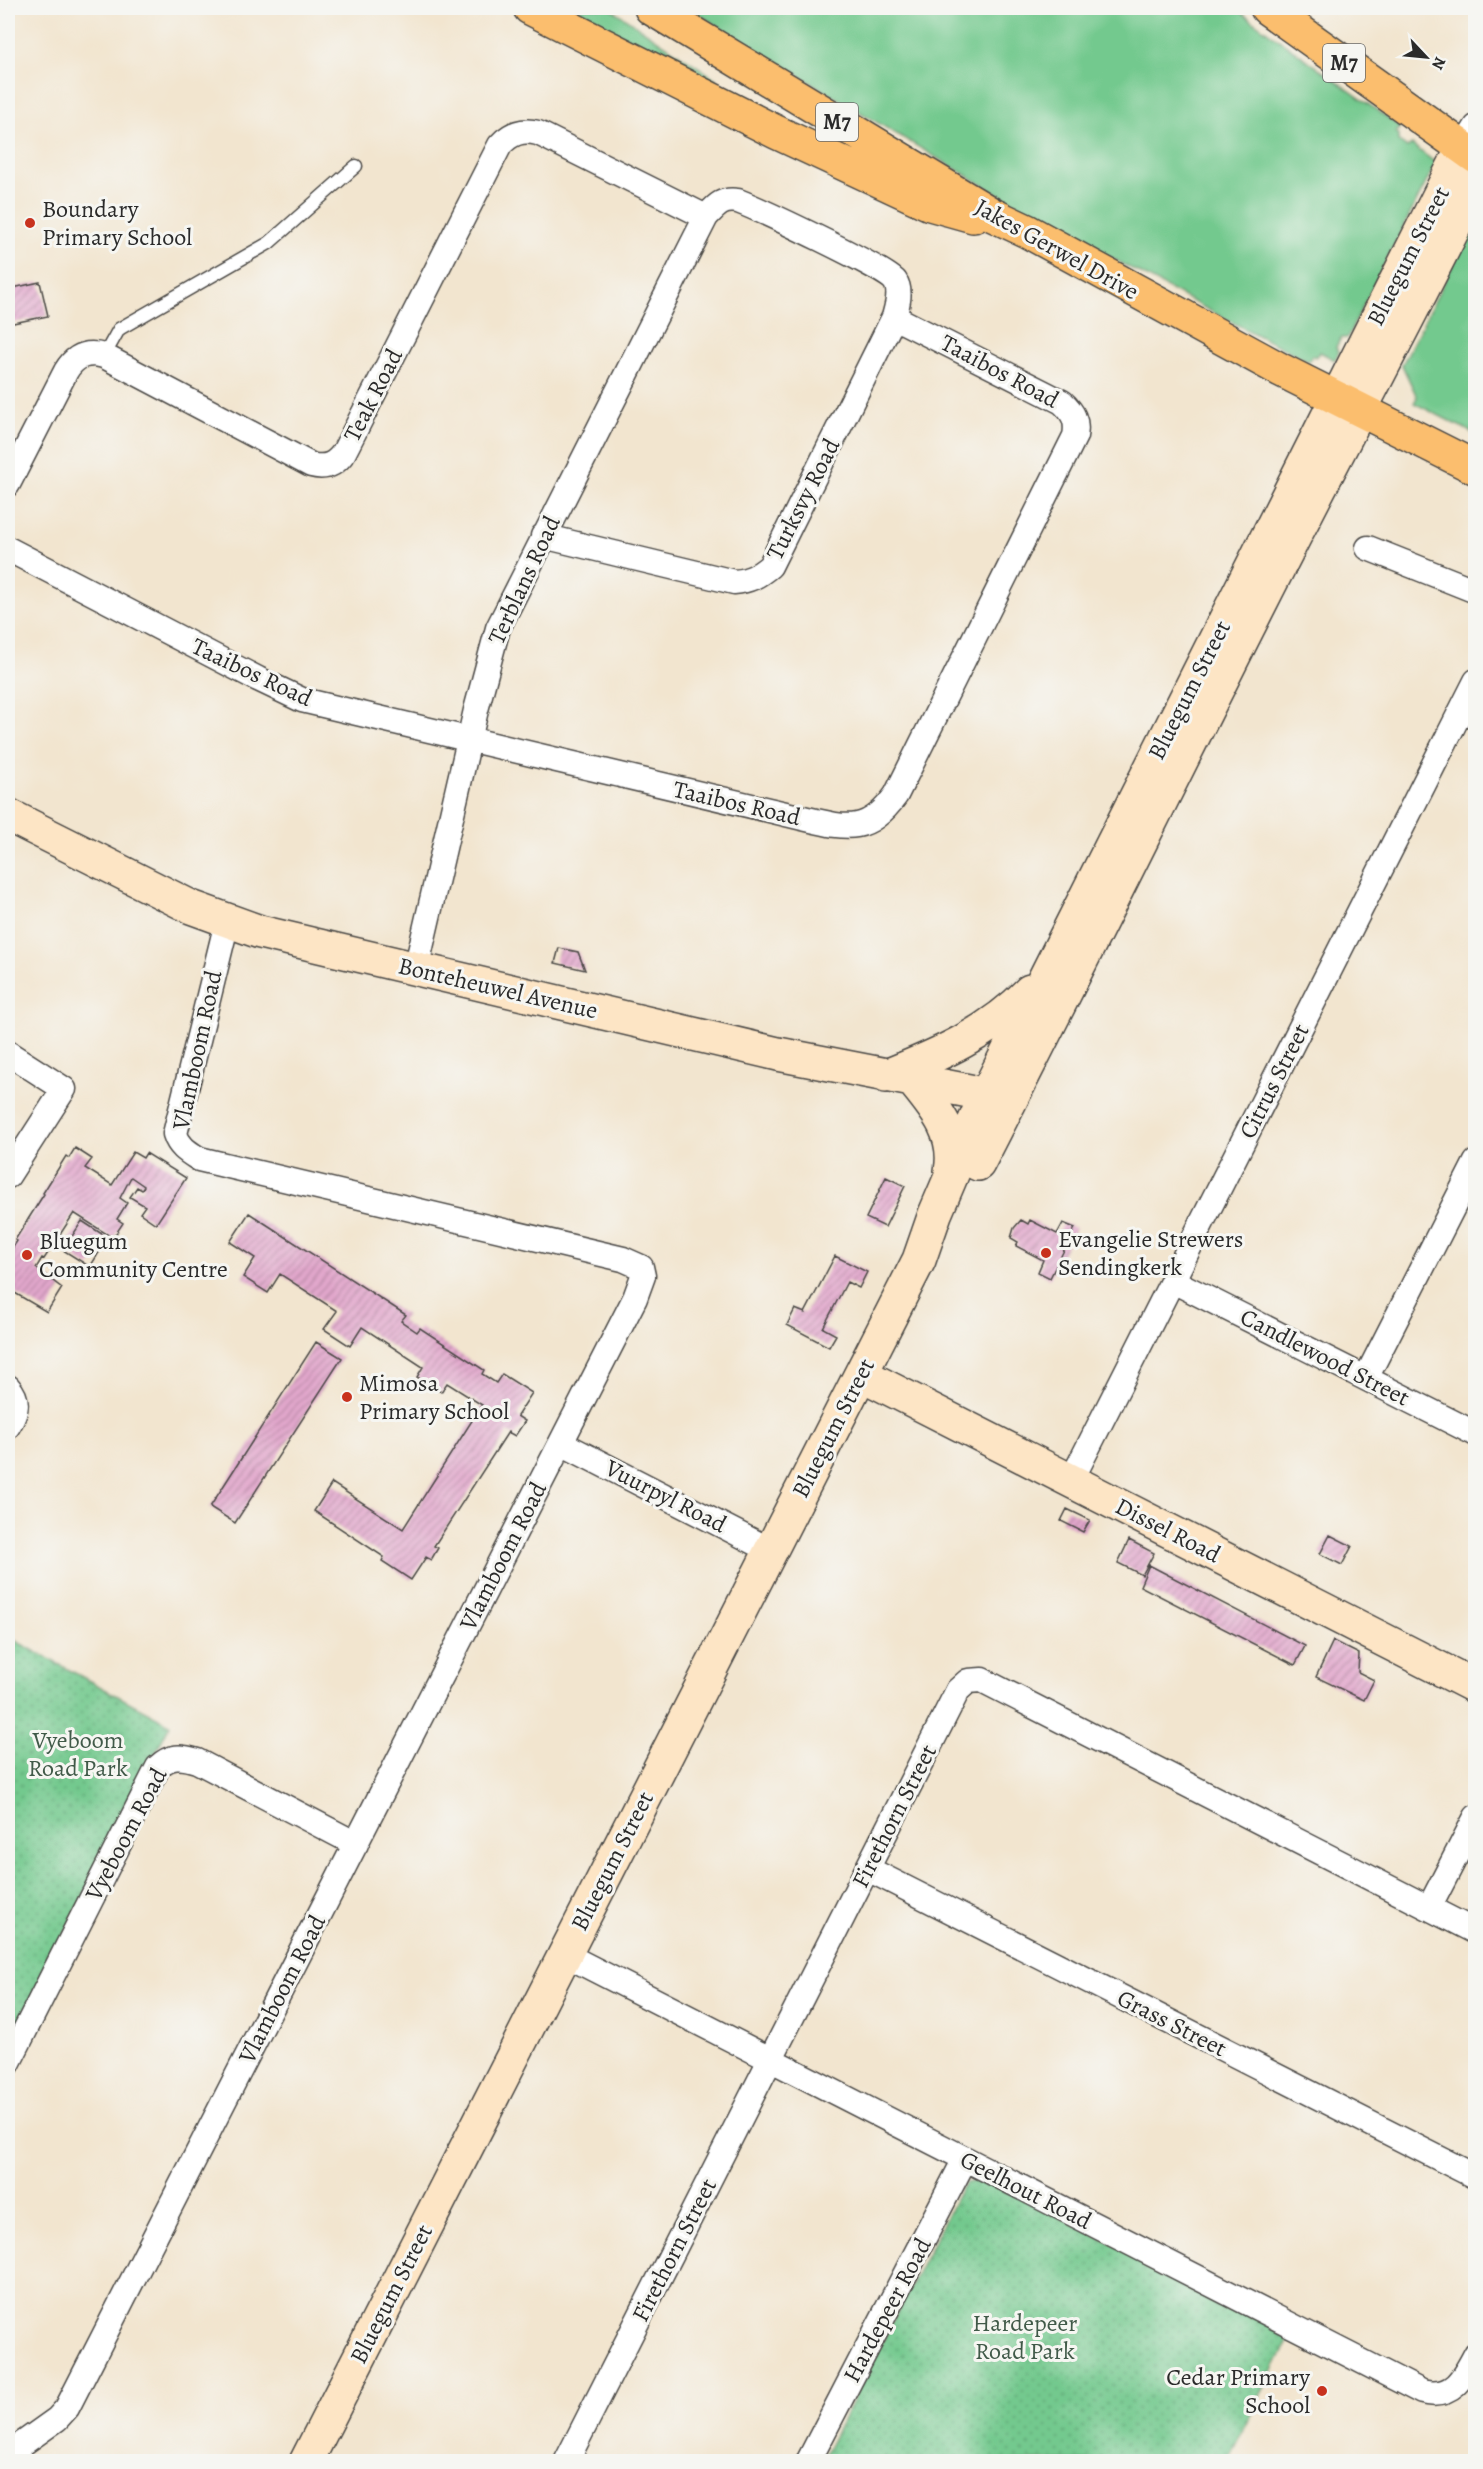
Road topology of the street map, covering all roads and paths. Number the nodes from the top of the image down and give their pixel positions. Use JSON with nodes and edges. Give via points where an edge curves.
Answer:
{"nodes":[{"id":1,"x":530,"y":8,"type":"edge"},
{"id":2,"x":651,"y":8,"type":"edge"},
{"id":3,"x":1267,"y":8,"type":"edge"},
{"id":4,"x":1471,"y":144,"type":"edge"},
{"id":5,"x":356,"y":166,"type":"dead end"},
{"id":6,"x":1476,"y":184,"type":"edge"},
{"id":7,"x":706,"y":217,"type":"junction"},
{"id":8,"x":1027,"y":231,"type":"junction"},
{"id":9,"x":894,"y":317,"type":"junction"},
{"id":10,"x":104,"y":356,"type":"junction"},
{"id":11,"x":1349,"y":404,"type":"junction"},
{"id":12,"x":1476,"y":468,"type":"edge"},
{"id":13,"x":8,"y":484,"type":"edge"},
{"id":14,"x":543,"y":536,"type":"junction"},
{"id":15,"x":1368,"y":548,"type":"dead end"},
{"id":16,"x":8,"y":549,"type":"edge"},
{"id":17,"x":1476,"y":591,"type":"edge"},
{"id":18,"x":1476,"y":681,"type":"edge"},
{"id":19,"x":469,"y":740,"type":"junction"},
{"id":20,"x":8,"y":815,"type":"edge"},
{"id":21,"x":227,"y":922,"type":"junction"},
{"id":22,"x":416,"y":969,"type":"junction"},
{"id":23,"x":1047,"y":973,"type":"junction"},
{"id":24,"x":8,"y":1053,"type":"edge"},
{"id":25,"x":900,"y":1078,"type":"junction"},
{"id":26,"x":997,"y":1101,"type":"junction"},
{"id":27,"x":1476,"y":1162,"type":"edge"},
{"id":28,"x":8,"y":1176,"type":"edge"},
{"id":29,"x":950,"y":1178,"type":"junction"},
{"id":30,"x":919,"y":1260,"type":"junction"},
{"id":31,"x":1173,"y":1281,"type":"junction"},
{"id":32,"x":861,"y":1374,"type":"junction"},
{"id":33,"x":1366,"y":1378,"type":"junction"},
{"id":34,"x":8,"y":1387,"type":"edge"},
{"id":35,"x":8,"y":1426,"type":"edge"},
{"id":36,"x":1476,"y":1434,"type":"edge"},
{"id":37,"x":561,"y":1443,"type":"junction"},
{"id":38,"x":1071,"y":1481,"type":"junction"},
{"id":39,"x":770,"y":1550,"type":"junction"},
{"id":40,"x":1476,"y":1687,"type":"edge"},
{"id":41,"x":1476,"y":1817,"type":"edge"},
{"id":42,"x":356,"y":1844,"type":"junction"},
{"id":43,"x":868,"y":1869,"type":"junction"},
{"id":44,"x":1429,"y":1908,"type":"junction"},
{"id":45,"x":1476,"y":1932,"type":"edge"},
{"id":46,"x":564,"y":1954,"type":"junction"},
{"id":47,"x":771,"y":2060,"type":"junction"},
{"id":48,"x":8,"y":2064,"type":"edge"},
{"id":49,"x":965,"y":2159,"type":"junction"},
{"id":50,"x":1476,"y":2177,"type":"edge"},
{"id":51,"x":1476,"y":2354,"type":"edge"},
{"id":52,"x":8,"y":2454,"type":"edge"},
{"id":53,"x":306,"y":2462,"type":"edge"},
{"id":54,"x":566,"y":2462,"type":"edge"},
{"id":55,"x":808,"y":2462,"type":"edge"}],
"edges":[{"from":1,"to":8,"type":"highway","via":[[776,132],[930,204]]},
{"from":2,"to":8,"type":"highway","name":"Jakes Gerwel Drive","number":"M7","via":[[993,215]]},
{"from":3,"to":4,"type":"highway","number":"M7"},
{"from":4,"to":11,"type":"street","name":"Bluegum Street"},
{"from":5,"to":10,"type":"lane","via":[[269,243],[119,329]]},
{"from":6,"to":11,"type":"street","name":"Bluegum Street"},
{"from":7,"to":9,"type":"street","name":"Turksvy Road","via":[[724,200],[738,201],[890,276],[898,290]]},
{"from":7,"to":10,"type":"street","name":"Teak Road","via":[[538,134],[522,131],[506,138],[344,452],[326,466],[311,465]]},
{"from":7,"to":14,"type":"street","name":"Terblans Road"},
{"from":8,"to":11,"type":"highway","name":"Jakes Gerwel Drive","number":"M7"},
{"from":9,"to":14,"type":"street","name":"Turksvy Road","via":[[770,566],[762,573],[734,582]]},
{"from":9,"to":19,"type":"street","name":"Taaibos Road","via":[[1062,402],[1071,410],[1077,428],[901,784],[884,811],[870,822],[840,827]]},
{"from":10,"to":13,"type":"street","via":[[87,353],[71,363]]},
{"from":11,"to":12,"type":"highway","name":"Jakes Gerwel Drive","number":"M7"},
{"from":11,"to":23,"type":"street","name":"Bluegum Street"},
{"from":11,"to":26,"type":"street","name":"Bluegum Street","via":[[1292,541]]},
{"from":14,"to":19,"type":"street","name":"Terblans Road","via":[[498,628]]},
{"from":15,"to":17,"type":"street"},
{"from":16,"to":19,"type":"street","name":"Taaibos Road","via":[[287,694]]},
{"from":18,"to":31,"type":"street","name":"Citrus Street"},
{"from":19,"to":22,"type":"street","name":"Terblans Road"},
{"from":20,"to":21,"type":"street","name":"Bonteheuwel Avenue"},
{"from":21,"to":22,"type":"street","name":"Bonteheuwel Avenue"},
{"from":21,"to":37,"type":"street","name":"Vlamboom Road","via":[[175,1134],[184,1149],[199,1159],[623,1258],[641,1267],[643,1276],[634,1298]]},
{"from":22,"to":25,"type":"street","name":"Bonteheuwel Avenue","via":[[778,1054]]},
{"from":23,"to":25,"type":"street","via":[[987,1028]]},
{"from":23,"to":26,"type":"street","name":"Bluegum Street"},
{"from":24,"to":28,"type":"street","via":[[64,1089]]},
{"from":25,"to":26,"type":"street","name":"Bonteheuwel Avenue","via":[[969,1091]]},
{"from":25,"to":29,"type":"street","via":[[945,1123],[953,1154]]},
{"from":26,"to":29,"type":"street","name":"Bluegum Street"},
{"from":26,"to":30,"type":"street","name":"Bluegum Street","via":[[948,1224]]},
{"from":27,"to":33,"type":"street"},
{"from":29,"to":30,"type":"street","name":"Bluegum Street"},
{"from":30,"to":32,"type":"street","name":"Bluegum Street"},
{"from":31,"to":33,"type":"street","name":"Candlewood Street"},
{"from":31,"to":38,"type":"street","name":"Citrus Street"},
{"from":32,"to":38,"type":"street","name":"Dissel Road"},
{"from":32,"to":39,"type":"street","name":"Bluegum Street"},
{"from":33,"to":36,"type":"street","name":"Candlewood Street"},
{"from":34,"to":35,"type":"street","via":[[17,1403]]},
{"from":37,"to":39,"type":"street","name":"Vuurpyl Road"},
{"from":37,"to":42,"type":"street","name":"Vlamboom Road"},
{"from":38,"to":40,"type":"street","name":"Dissel Road"},
{"from":39,"to":46,"type":"street","name":"Bluegum Street"},
{"from":41,"to":44,"type":"street"},
{"from":42,"to":48,"type":"street","name":"Vyeboom Road","via":[[196,1761],[174,1757],[165,1760],[158,1767]]},
{"from":42,"to":52,"type":"street","name":"Vlamboom Road","via":[[67,2408]]},
{"from":43,"to":44,"type":"street","name":"Firethorn Street","via":[[958,1690],[974,1679]]},
{"from":43,"to":47,"type":"street","name":"Firethorn Street"},
{"from":43,"to":50,"type":"street","name":"Grass Street"},
{"from":44,"to":45,"type":"street","name":"Firethorn Street"},
{"from":46,"to":47,"type":"street","name":"Geelhout Road"},
{"from":46,"to":53,"type":"street","name":"Bluegum Street"},
{"from":47,"to":49,"type":"street","name":"Geelhout Road"},
{"from":47,"to":54,"type":"street","name":"Firethorn Street"},
{"from":49,"to":51,"type":"street","name":"Geelhout Road","via":[[1422,2392],[1437,2394],[1452,2389]]},
{"from":49,"to":55,"type":"street","name":"Hardepeer Road"}]}
